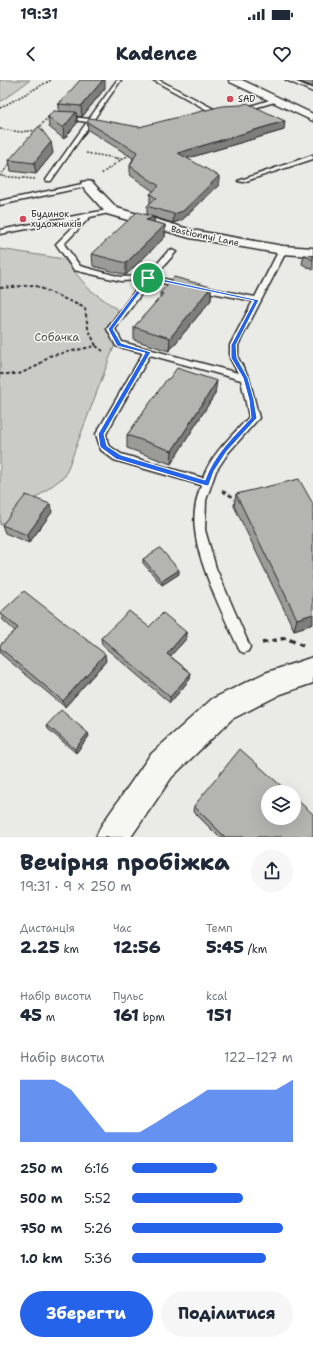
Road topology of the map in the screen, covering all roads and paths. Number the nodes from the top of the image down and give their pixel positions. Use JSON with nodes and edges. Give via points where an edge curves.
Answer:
{"nodes":[{"id":1,"x":51,"y":80,"type":"edge"},
{"id":2,"x":119,"y":80,"type":"edge"},
{"id":3,"x":155,"y":80,"type":"edge"},
{"id":4,"x":234,"y":80,"type":"edge"},
{"id":5,"x":288,"y":80,"type":"edge"},
{"id":6,"x":313,"y":91,"type":"edge"},
{"id":7,"x":64,"y":98,"type":"edge"},
{"id":8,"x":276,"y":100,"type":"junction"},
{"id":9,"x":56,"y":107,"type":"dead end"},
{"id":10,"x":0,"y":108,"type":"edge"},
{"id":11,"x":234,"y":111,"type":"edge"},
{"id":12,"x":52,"y":112,"type":"edge"},
{"id":13,"x":227,"y":112,"type":"edge"},
{"id":14,"x":55,"y":118,"type":"edge"},
{"id":15,"x":313,"y":118,"type":"edge"},
{"id":16,"x":91,"y":121,"type":"junction"},
{"id":17,"x":0,"y":129,"type":"edge"},
{"id":18,"x":37,"y":130,"type":"junction"},
{"id":19,"x":33,"y":134,"type":"edge"},
{"id":20,"x":85,"y":153,"type":"dead end"},
{"id":21,"x":133,"y":153,"type":"edge"},
{"id":22,"x":313,"y":158,"type":"edge"},
{"id":23,"x":122,"y":159,"type":"junction"},
{"id":24,"x":13,"y":160,"type":"edge"},
{"id":25,"x":101,"y":174,"type":"dead end"},
{"id":26,"x":49,"y":180,"type":"joint"},
{"id":27,"x":241,"y":181,"type":"dead end"},
{"id":28,"x":87,"y":185,"type":"joint"},
{"id":29,"x":0,"y":204,"type":"edge"},
{"id":30,"x":112,"y":211,"type":"junction"},
{"id":31,"x":88,"y":215,"type":"junction"},
{"id":32,"x":0,"y":232,"type":"edge"},
{"id":33,"x":283,"y":250,"type":"junction"},
{"id":34,"x":172,"y":252,"type":"dead end"},
{"id":35,"x":313,"y":252,"type":"edge"},
{"id":36,"x":148,"y":278,"type":"junction"},
{"id":37,"x":0,"y":288,"type":"edge"},
{"id":38,"x":257,"y":300,"type":"junction"},
{"id":39,"x":96,"y":346,"type":"junction"},
{"id":40,"x":148,"y":352,"type":"junction"},
{"id":41,"x":109,"y":355,"type":"dead end"},
{"id":42,"x":0,"y":374,"type":"edge"},
{"id":43,"x":246,"y":378,"type":"junction"},
{"id":44,"x":207,"y":483,"type":"junction"},
{"id":45,"x":244,"y":647,"type":"joint"},
{"id":46,"x":310,"y":659,"type":"edge"},
{"id":47,"x":112,"y":837,"type":"edge"}],
"edges":[{"from":1,"to":10,"type":"path"},
{"from":2,"to":16,"type":"lane"},
{"from":3,"to":13,"type":"lane","via":[[213,111]]},
{"from":4,"to":8,"type":"street"},
{"from":5,"to":6,"type":"lane"},
{"from":7,"to":9,"type":"path"},
{"from":8,"to":11,"type":"lane"},
{"from":8,"to":15,"type":"street"},
{"from":12,"to":18,"type":"path"},
{"from":14,"to":16,"type":"lane"},
{"from":16,"to":26,"type":"lane"},
{"from":17,"to":18,"type":"path","via":[[21,132]]},
{"from":18,"to":19,"type":"path"},
{"from":20,"to":23,"type":"path"},
{"from":21,"to":23,"type":"path"},
{"from":22,"to":27,"type":"lane"},
{"from":23,"to":25,"type":"path"},
{"from":24,"to":26,"type":"path","via":[[0,176]]},
{"from":28,"to":29,"type":"lane"},
{"from":28,"to":30,"type":"street","name":"Bastionnyi Lane"},
{"from":30,"to":31,"type":"lane"},
{"from":30,"to":33,"type":"street","name":"Bastionnyi Lane","via":[[190,234]]},
{"from":31,"to":32,"type":"lane"},
{"from":31,"to":36,"type":"lane","via":[[60,244],[77,268],[121,279]]},
{"from":33,"to":35,"type":"street","name":"Bastionnyi Lane"},
{"from":33,"to":38,"type":"lane"},
{"from":34,"to":36,"type":"lane"},
{"from":36,"to":38,"type":"lane"},
{"from":36,"to":40,"type":"lane","via":[[111,329],[119,344]]},
{"from":37,"to":39,"type":"path","via":[[34,285],[85,308],[88,328]]},
{"from":38,"to":43,"type":"lane","via":[[234,345],[234,358]]},
{"from":39,"to":41,"type":"path"},
{"from":39,"to":42,"type":"path","via":[[49,356],[37,366],[19,374]]},
{"from":40,"to":43,"type":"lane"},
{"from":40,"to":44,"type":"lane","via":[[101,434],[104,447],[118,457]]},
{"from":43,"to":44,"type":"lane","via":[[254,418],[225,450],[211,470]]},
{"from":44,"to":45,"type":"lane","via":[[201,500],[200,530],[210,568]]},
{"from":45,"to":46,"type":"path","via":[[286,638]]},
{"from":46,"to":47,"type":"street","via":[[275,682],[222,709],[161,766]]}]}
